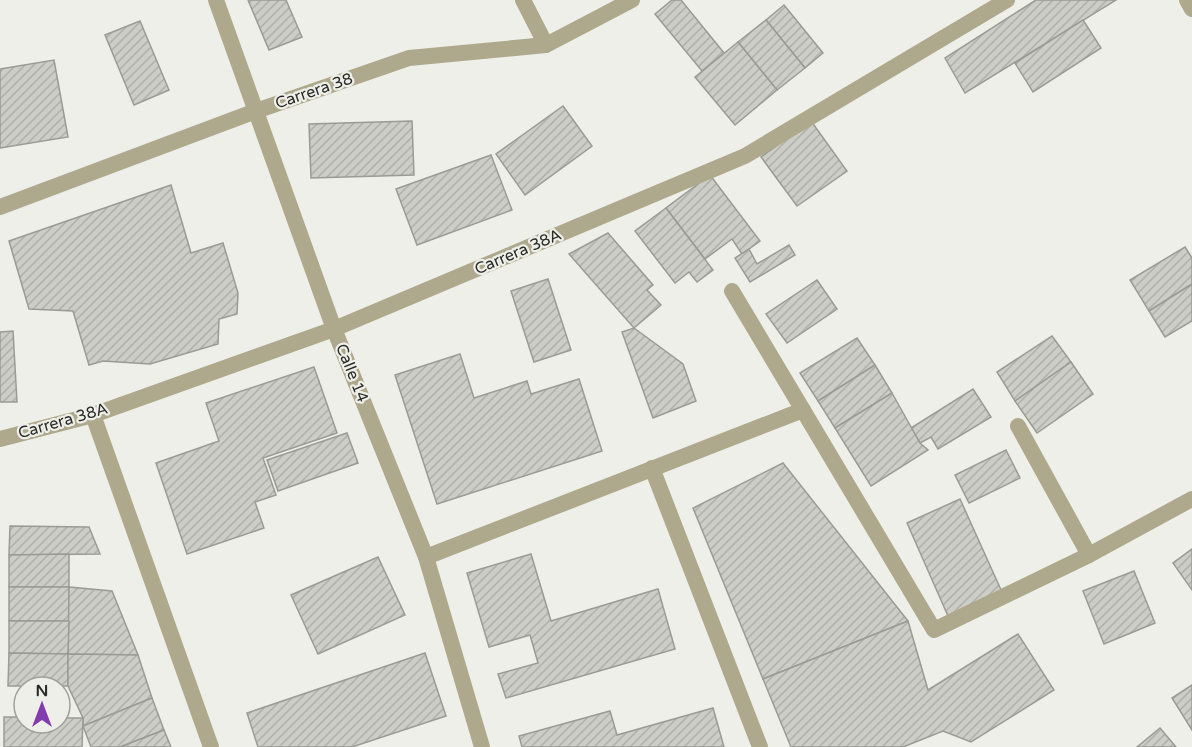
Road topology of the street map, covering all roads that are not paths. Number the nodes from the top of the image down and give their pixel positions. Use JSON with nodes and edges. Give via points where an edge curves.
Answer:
{"nodes":[{"id":1,"x":216,"y":0,"type":"edge"},
{"id":2,"x":523,"y":0,"type":"edge"},
{"id":3,"x":633,"y":0,"type":"edge"},
{"id":4,"x":1007,"y":0,"type":"edge"},
{"id":5,"x":1187,"y":0,"type":"edge"},
{"id":6,"x":1192,"y":9,"type":"edge"},
{"id":7,"x":546,"y":45,"type":"junction"},
{"id":8,"x":256,"y":111,"type":"junction"},
{"id":9,"x":0,"y":207,"type":"edge"},
{"id":10,"x":732,"y":291,"type":"dead end"},
{"id":11,"x":334,"y":329,"type":"junction"},
{"id":12,"x":803,"y":410,"type":"junction"},
{"id":13,"x":93,"y":415,"type":"junction"},
{"id":14,"x":1018,"y":426,"type":"dead end"},
{"id":15,"x":0,"y":439,"type":"edge"},
{"id":16,"x":652,"y":468,"type":"junction"},
{"id":17,"x":1192,"y":499,"type":"edge"},
{"id":18,"x":1089,"y":555,"type":"junction"},
{"id":19,"x":426,"y":557,"type":"junction"},
{"id":20,"x":211,"y":747,"type":"edge"},
{"id":21,"x":482,"y":747,"type":"edge"},
{"id":22,"x":760,"y":747,"type":"edge"}],
"edges":[{"from":1,"to":8,"type":"street","name":"Calle 14"},
{"from":2,"to":7,"type":"street"},
{"from":3,"to":7,"type":"street","name":"Carrera 38"},
{"from":4,"to":11,"type":"street","name":"Carrera 38A","via":[[745,156]]},
{"from":5,"to":6,"type":"street"},
{"from":7,"to":8,"type":"street","name":"Carrera 38","via":[[409,58]]},
{"from":8,"to":9,"type":"street","name":"Carrera 38"},
{"from":8,"to":11,"type":"street","name":"Calle 14"},
{"from":10,"to":12,"type":"street"},
{"from":11,"to":13,"type":"street","name":"Carrera 38A"},
{"from":11,"to":19,"type":"street","name":"Calle 14"},
{"from":12,"to":16,"type":"street"},
{"from":12,"to":18,"type":"street","via":[[934,630]]},
{"from":13,"to":15,"type":"street","name":"Carrera 38A"},
{"from":13,"to":20,"type":"street"},
{"from":14,"to":18,"type":"street"},
{"from":16,"to":19,"type":"street"},
{"from":16,"to":22,"type":"street"},
{"from":17,"to":18,"type":"street"},
{"from":19,"to":21,"type":"street","name":"Calle 14"}]}
